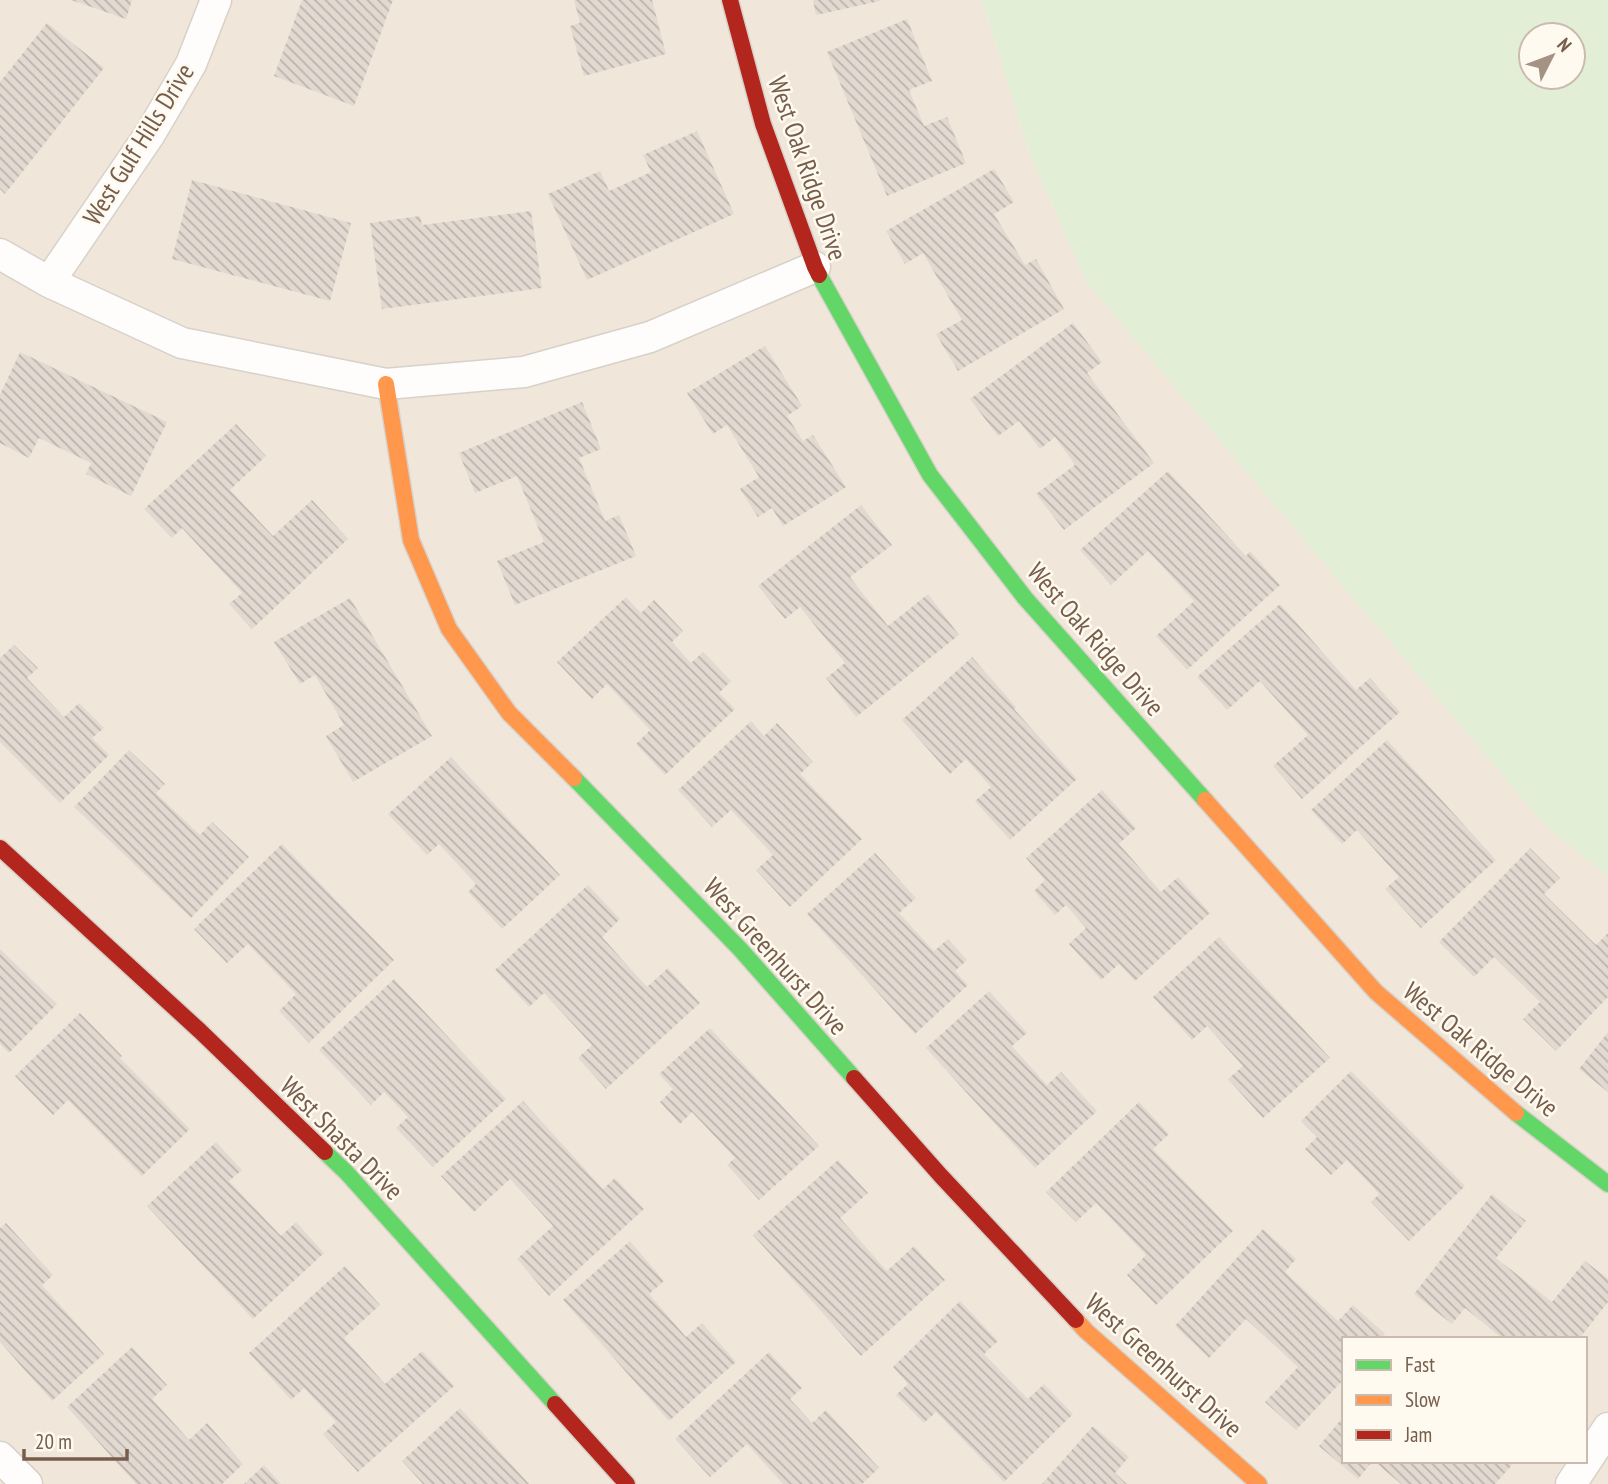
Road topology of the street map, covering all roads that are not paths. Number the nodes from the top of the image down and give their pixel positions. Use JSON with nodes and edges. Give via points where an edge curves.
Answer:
{"nodes":[{"id":1,"x":216,"y":0,"type":"edge"},
{"id":2,"x":730,"y":0,"type":"edge"},
{"id":3,"x":0,"y":254,"type":"edge"},
{"id":4,"x":815,"y":267,"type":"junction"},
{"id":5,"x":49,"y":282,"type":"junction"},
{"id":6,"x":386,"y":383,"type":"junction"},
{"id":7,"x":0,"y":848,"type":"edge"},
{"id":8,"x":1608,"y":1184,"type":"edge"},
{"id":9,"x":1608,"y":1428,"type":"edge"},
{"id":10,"x":0,"y":1457,"type":"edge"},
{"id":11,"x":1587,"y":1460,"type":"edge"},
{"id":12,"x":1585,"y":1463,"type":"edge"},
{"id":13,"x":27,"y":1484,"type":"edge"},
{"id":14,"x":627,"y":1484,"type":"edge"},
{"id":15,"x":1259,"y":1484,"type":"edge"},
{"id":16,"x":1571,"y":1484,"type":"edge"}],
"edges":[{"from":1,"to":5,"type":"street","name":"West Gulf Hills Drive","via":[[191,64],[150,134]]},
{"from":2,"to":4,"type":"street","name":"West Oak Ridge Drive","via":[[763,124]]},
{"from":3,"to":5,"type":"street"},
{"from":4,"to":6,"type":"street","via":[[650,337],[524,372]]},
{"from":4,"to":8,"type":"street","name":"West Oak Ridge Drive","via":[[930,475],[1025,598],[1376,992],[1518,1115]]},
{"from":5,"to":6,"type":"street","via":[[182,342]]},
{"from":6,"to":15,"type":"street","name":"West Greenhurst Drive","via":[[411,540],[449,629],[509,713],[740,950],[1086,1331]]},
{"from":7,"to":14,"type":"street","name":"West Shasta Drive","via":[[346,1172]]},
{"from":9,"to":11,"type":"street"},
{"from":10,"to":13,"type":"street"},
{"from":12,"to":16,"type":"street"}]}
